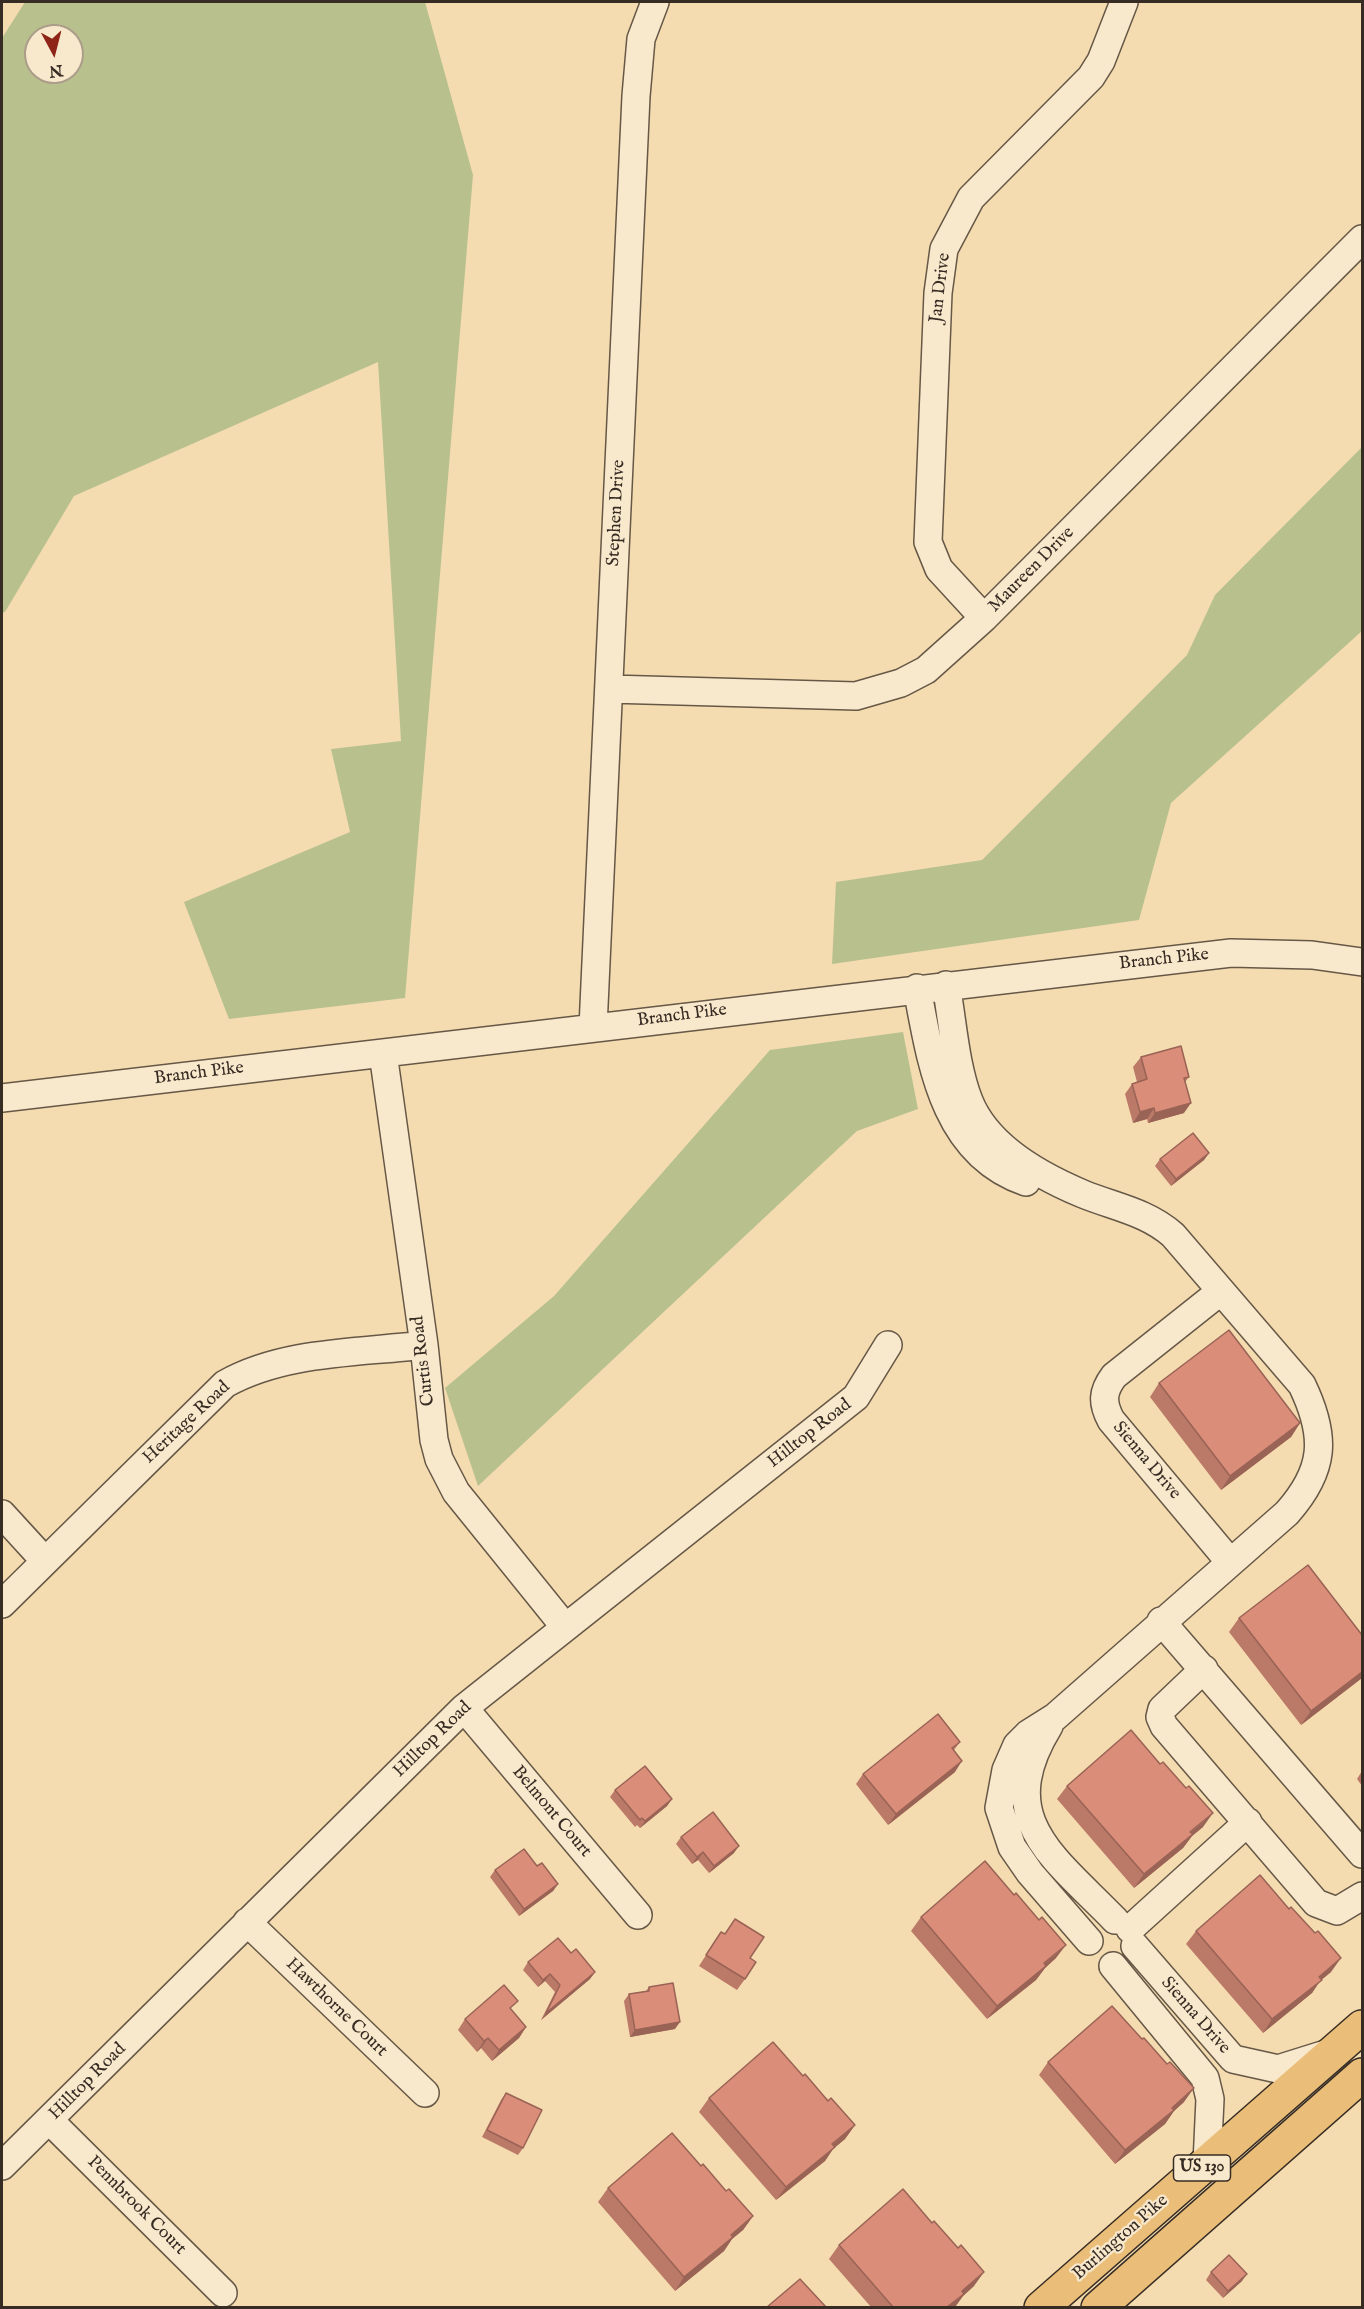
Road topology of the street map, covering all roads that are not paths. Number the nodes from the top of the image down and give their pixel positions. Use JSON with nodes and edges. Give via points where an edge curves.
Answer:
{"nodes":[{"id":1,"x":655,"y":2,"type":"edge"},
{"id":2,"x":1124,"y":2,"type":"edge"},
{"id":3,"x":1362,"y":239,"type":"edge"},
{"id":4,"x":984,"y":618,"type":"junction"},
{"id":5,"x":610,"y":689,"type":"junction"},
{"id":6,"x":1362,"y":962,"type":"edge"},
{"id":7,"x":946,"y":985,"type":"junction"},
{"id":8,"x":917,"y":988,"type":"junction"},
{"id":9,"x":593,"y":1027,"type":"junction"},
{"id":10,"x":383,"y":1053,"type":"junction"},
{"id":11,"x":2,"y":1098,"type":"edge"},
{"id":12,"x":1083,"y":1194,"type":"junction"},
{"id":13,"x":1221,"y":1291,"type":"junction"},
{"id":14,"x":423,"y":1345,"type":"junction"},
{"id":15,"x":888,"y":1345,"type":"dead end"},
{"id":16,"x":2,"y":1514,"type":"edge"},
{"id":17,"x":45,"y":1561,"type":"junction"},
{"id":18,"x":1230,"y":1562,"type":"junction"},
{"id":19,"x":2,"y":1604,"type":"edge"},
{"id":20,"x":1161,"y":1621,"type":"junction"},
{"id":21,"x":565,"y":1627,"type":"junction"},
{"id":22,"x":1203,"y":1669,"type":"junction"},
{"id":23,"x":464,"y":1708,"type":"junction"},
{"id":24,"x":1055,"y":1717,"type":"junction"},
{"id":25,"x":1248,"y":1822,"type":"junction"},
{"id":26,"x":1362,"y":1854,"type":"edge"},
{"id":27,"x":1362,"y":1896,"type":"edge"},
{"id":28,"x":638,"y":1915,"type":"dead end"},
{"id":29,"x":248,"y":1922,"type":"junction"},
{"id":30,"x":1126,"y":1932,"type":"junction"},
{"id":31,"x":1089,"y":1941,"type":"junction"},
{"id":32,"x":1113,"y":1966,"type":"junction"},
{"id":33,"x":1362,"y":2027,"type":"edge"},
{"id":34,"x":1336,"y":2050,"type":"junction"},
{"id":35,"x":1362,"y":2075,"type":"edge"},
{"id":36,"x":425,"y":2093,"type":"dead end"},
{"id":37,"x":49,"y":2120,"type":"junction"},
{"id":38,"x":1207,"y":2163,"type":"junction"},
{"id":39,"x":2,"y":2166,"type":"edge"},
{"id":40,"x":223,"y":2293,"type":"dead end"},
{"id":41,"x":1041,"y":2307,"type":"edge"},
{"id":42,"x":1098,"y":2307,"type":"edge"}],
"edges":[{"from":1,"to":5,"type":"street","name":"Stephen Drive","via":[[641,39],[636,96]]},
{"from":2,"to":4,"type":"street","name":"Jan Drive","via":[[1091,77],[971,198],[944,249],[938,293],[928,542],[939,569]]},
{"from":3,"to":4,"type":"street","name":"Maureen Drive"},
{"from":4,"to":5,"type":"street","name":"Maureen Drive","via":[[926,670],[901,683],[856,696]]},
{"from":5,"to":9,"type":"street","name":"Stephen Drive"},
{"from":6,"to":7,"type":"street","name":"Branch Pike","via":[[1312,955],[1231,953]]},
{"from":7,"to":8,"type":"street","name":"Branch Pike"},
{"from":7,"to":12,"type":"street","name":"Sienna Drive","via":[[963,1080],[982,1123],[1014,1156]]},
{"from":8,"to":9,"type":"street","name":"Branch Pike"},
{"from":8,"to":12,"type":"street","name":"Sienna Drive","via":[[938,1086],[970,1143],[1017,1179],[1051,1190]]},
{"from":9,"to":10,"type":"street","name":"Branch Pike"},
{"from":10,"to":11,"type":"street","name":"Branch Pike"},
{"from":10,"to":14,"type":"street","name":"Curtis Road"},
{"from":12,"to":13,"type":"street","name":"Sienna Drive","via":[[1138,1212],[1163,1226]]},
{"from":13,"to":18,"type":"street","name":"Sienna Drive","via":[[1302,1385],[1314,1410],[1319,1438],[1316,1465],[1307,1490],[1287,1514]]},
{"from":13,"to":18,"type":"street","name":"Sienna Drive","via":[[1114,1376],[1104,1397],[1111,1420]]},
{"from":14,"to":17,"type":"street","name":"Heritage Road","via":[[282,1361],[250,1370],[210,1397]]},
{"from":14,"to":21,"type":"street","name":"Curtis Road","via":[[434,1440],[447,1477]]},
{"from":15,"to":21,"type":"street","name":"Hilltop Road","via":[[856,1397]]},
{"from":16,"to":17,"type":"street"},
{"from":17,"to":19,"type":"street","name":"Heritage Road"},
{"from":18,"to":20,"type":"street","name":"Sienna Drive"},
{"from":20,"to":22,"type":"street"},
{"from":20,"to":24,"type":"street","name":"Sienna Drive"},
{"from":21,"to":23,"type":"street","name":"Hilltop Road"},
{"from":22,"to":25,"type":"street","via":[[1170,1699],[1160,1717]]},
{"from":22,"to":26,"type":"street"},
{"from":23,"to":28,"type":"street","name":"Belmont Court"},
{"from":23,"to":29,"type":"street","name":"Hilltop Road"},
{"from":24,"to":30,"type":"street","name":"Sienna Drive","via":[[1038,1743],[1029,1769],[1025,1804],[1051,1854]]},
{"from":24,"to":31,"type":"street","name":"Sienna Drive","via":[[1017,1745],[1006,1770],[999,1808],[1012,1846],[1030,1873]]},
{"from":25,"to":27,"type":"street","via":[[1316,1903],[1337,1911]]},
{"from":25,"to":30,"type":"street"},
{"from":29,"to":36,"type":"street","name":"Hawthorne Court"},
{"from":29,"to":37,"type":"street","name":"Hilltop Road"},
{"from":30,"to":31,"type":"street","via":[[1103,1922],[1093,1929]]},
{"from":30,"to":32,"type":"street","via":[[1131,1956]]},
{"from":30,"to":34,"type":"street","name":"Sienna Drive","via":[[1233,2059],[1278,2069]]},
{"from":31,"to":32,"type":"street","name":"Sienna Drive","via":[[1095,1959]]},
{"from":32,"to":38,"type":"street","name":"Sienna Drive","via":[[1205,2078],[1210,2099]]},
{"from":33,"to":34,"type":"highway","name":"Burlington Pike","number":"US 130"},
{"from":34,"to":38,"type":"highway","name":"Burlington Pike","number":"US 130"},
{"from":35,"to":42,"type":"highway","name":"Burlington Pike","number":"US 130"},
{"from":37,"to":39,"type":"street","name":"Hilltop Road"},
{"from":37,"to":40,"type":"street","name":"Pennbrook Court"},
{"from":38,"to":41,"type":"highway","name":"Burlington Pike","number":"US 130"}]}
